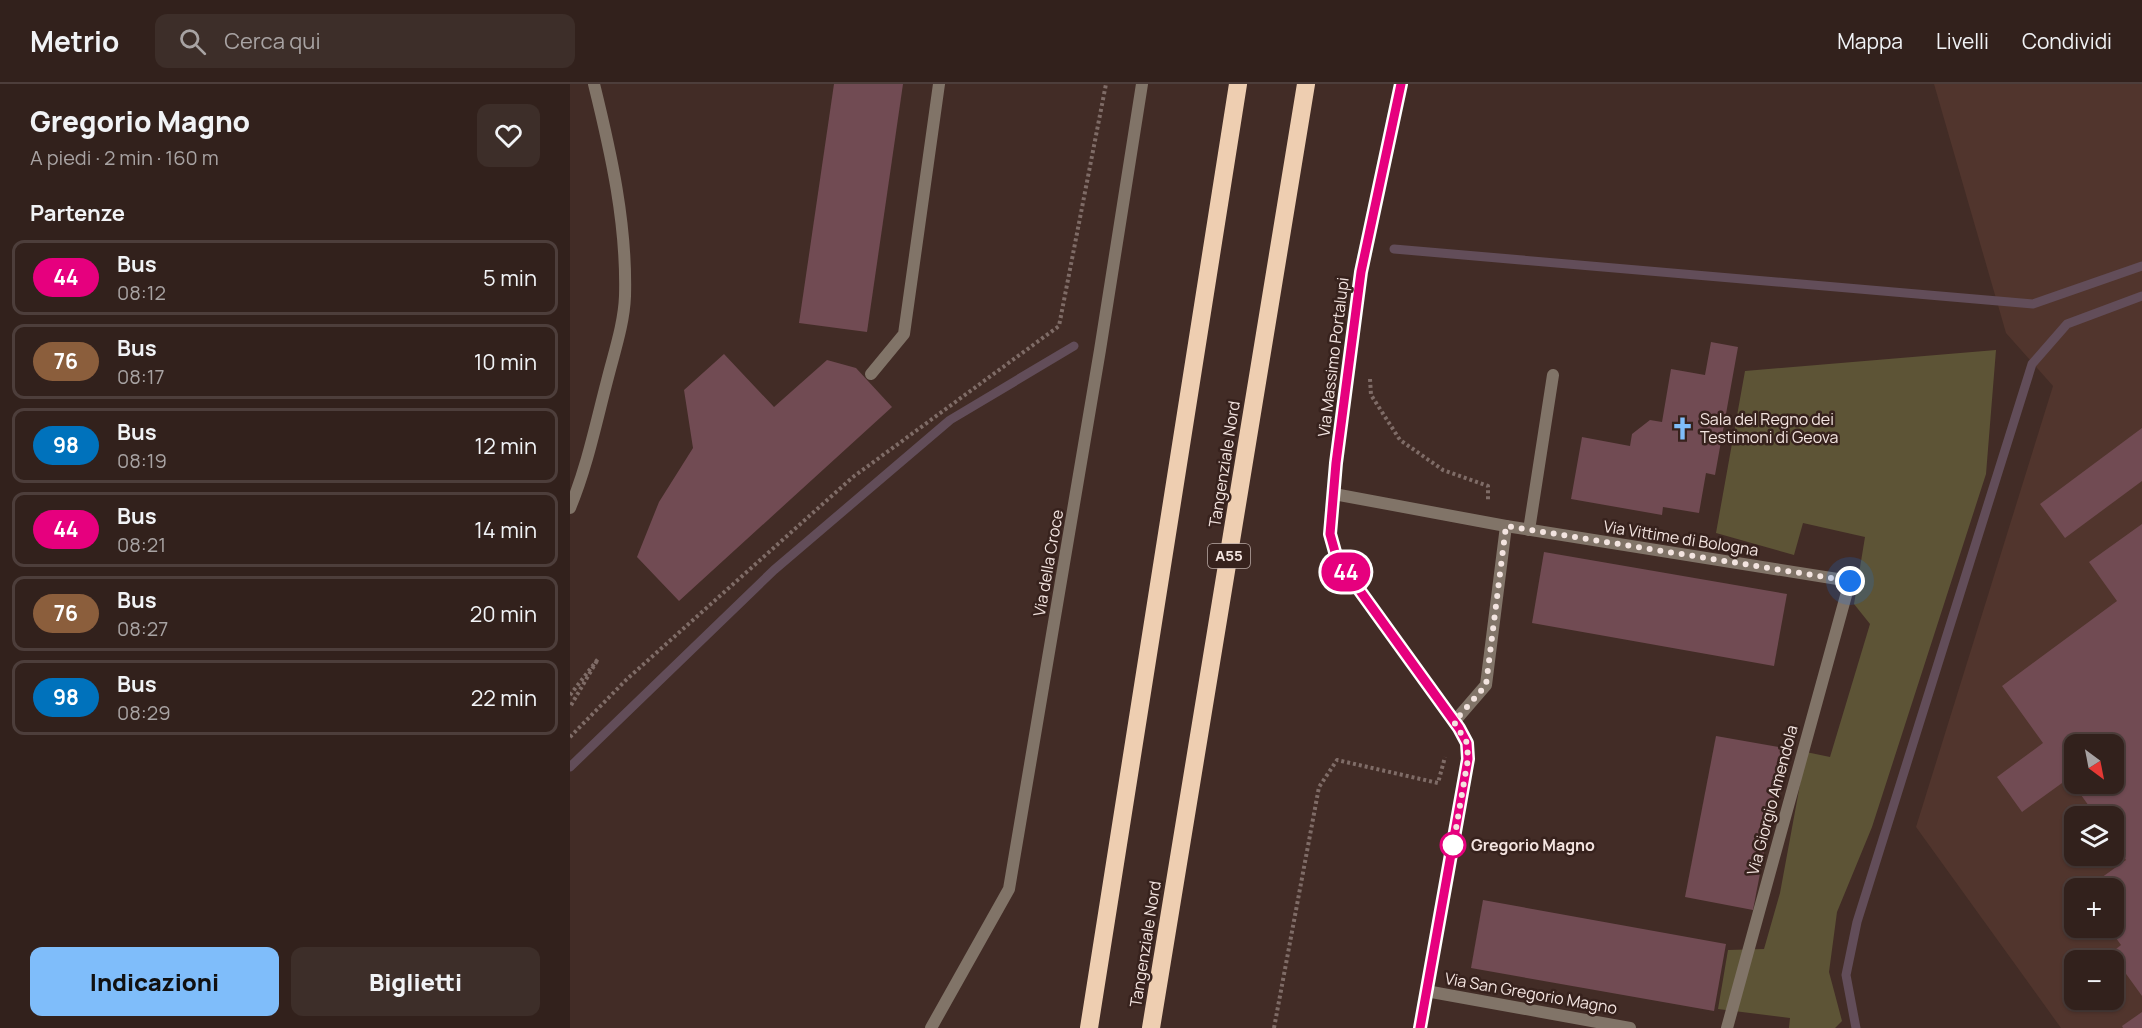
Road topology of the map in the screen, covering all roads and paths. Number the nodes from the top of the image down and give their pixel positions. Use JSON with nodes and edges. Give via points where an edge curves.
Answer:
{"nodes":[{"id":1,"x":594,"y":84,"type":"edge"},
{"id":2,"x":939,"y":84,"type":"edge"},
{"id":3,"x":1106,"y":84,"type":"edge"},
{"id":4,"x":1142,"y":84,"type":"edge"},
{"id":5,"x":1238,"y":84,"type":"edge"},
{"id":6,"x":1306,"y":84,"type":"edge"},
{"id":7,"x":1401,"y":84,"type":"edge"},
{"id":8,"x":1370,"y":373,"type":"dead end"},
{"id":9,"x":871,"y":374,"type":"dead end"},
{"id":10,"x":1553,"y":375,"type":"dead end"},
{"id":11,"x":1334,"y":494,"type":"junction"},
{"id":12,"x":570,"y":508,"type":"edge"},
{"id":13,"x":1489,"y":523,"type":"junction"},
{"id":14,"x":1506,"y":526,"type":"junction"},
{"id":15,"x":1528,"y":530,"type":"junction"},
{"id":16,"x":1850,"y":581,"type":"joint"},
{"id":17,"x":570,"y":695,"type":"edge"},
{"id":18,"x":570,"y":706,"type":"edge"},
{"id":19,"x":1454,"y":722,"type":"junction"},
{"id":20,"x":570,"y":737,"type":"edge"},
{"id":21,"x":1426,"y":992,"type":"junction"},
{"id":22,"x":931,"y":1028,"type":"edge"},
{"id":23,"x":1089,"y":1028,"type":"edge"},
{"id":24,"x":1151,"y":1028,"type":"edge"},
{"id":25,"x":1274,"y":1028,"type":"edge"},
{"id":26,"x":1420,"y":1028,"type":"edge"},
{"id":27,"x":1630,"y":1028,"type":"edge"},
{"id":28,"x":1727,"y":1028,"type":"edge"}],
"edges":[{"from":1,"to":12,"type":"street","via":[[618,190],[625,297],[594,434]]},
{"from":2,"to":9,"type":"street","via":[[904,334]]},
{"from":3,"to":20,"type":"path","via":[[1059,326],[854,477],[627,679]]},
{"from":4,"to":22,"type":"street","name":"Via della Croce","via":[[1009,890]]},
{"from":5,"to":23,"type":"highway"},
{"from":6,"to":24,"type":"highway","name":"Tangenziale Nord","number":"A55"},
{"from":7,"to":11,"type":"street","name":"Via Massimo Portalupi","via":[[1361,272]]},
{"from":8,"to":13,"type":"path","via":[[1371,395],[1400,440],[1443,470],[1488,486]]},
{"from":10,"to":15,"type":"street"},
{"from":11,"to":13,"type":"street"},
{"from":11,"to":19,"type":"street","name":"Via Massimo Portalupi","via":[[1330,534],[1337,559]]},
{"from":13,"to":14,"type":"street"},
{"from":14,"to":15,"type":"street","name":"Via Vittime di Bologna"},
{"from":14,"to":19,"type":"street","via":[[1486,685]]},
{"from":15,"to":16,"type":"street","name":"Via Vittime di Bologna"},
{"from":16,"to":28,"type":"street","name":"Via Giorgio Amendola"},
{"from":17,"to":18,"type":"path","via":[[598,659]]},
{"from":19,"to":21,"type":"street","name":"Via Massimo Portalupi","via":[[1467,743],[1468,759]]},
{"from":19,"to":25,"type":"path","via":[[1438,783],[1337,760],[1319,787]]},
{"from":21,"to":26,"type":"street","name":"Via Massimo Portalupi"},
{"from":21,"to":27,"type":"street","name":"Via San Gregorio Magno"}]}
